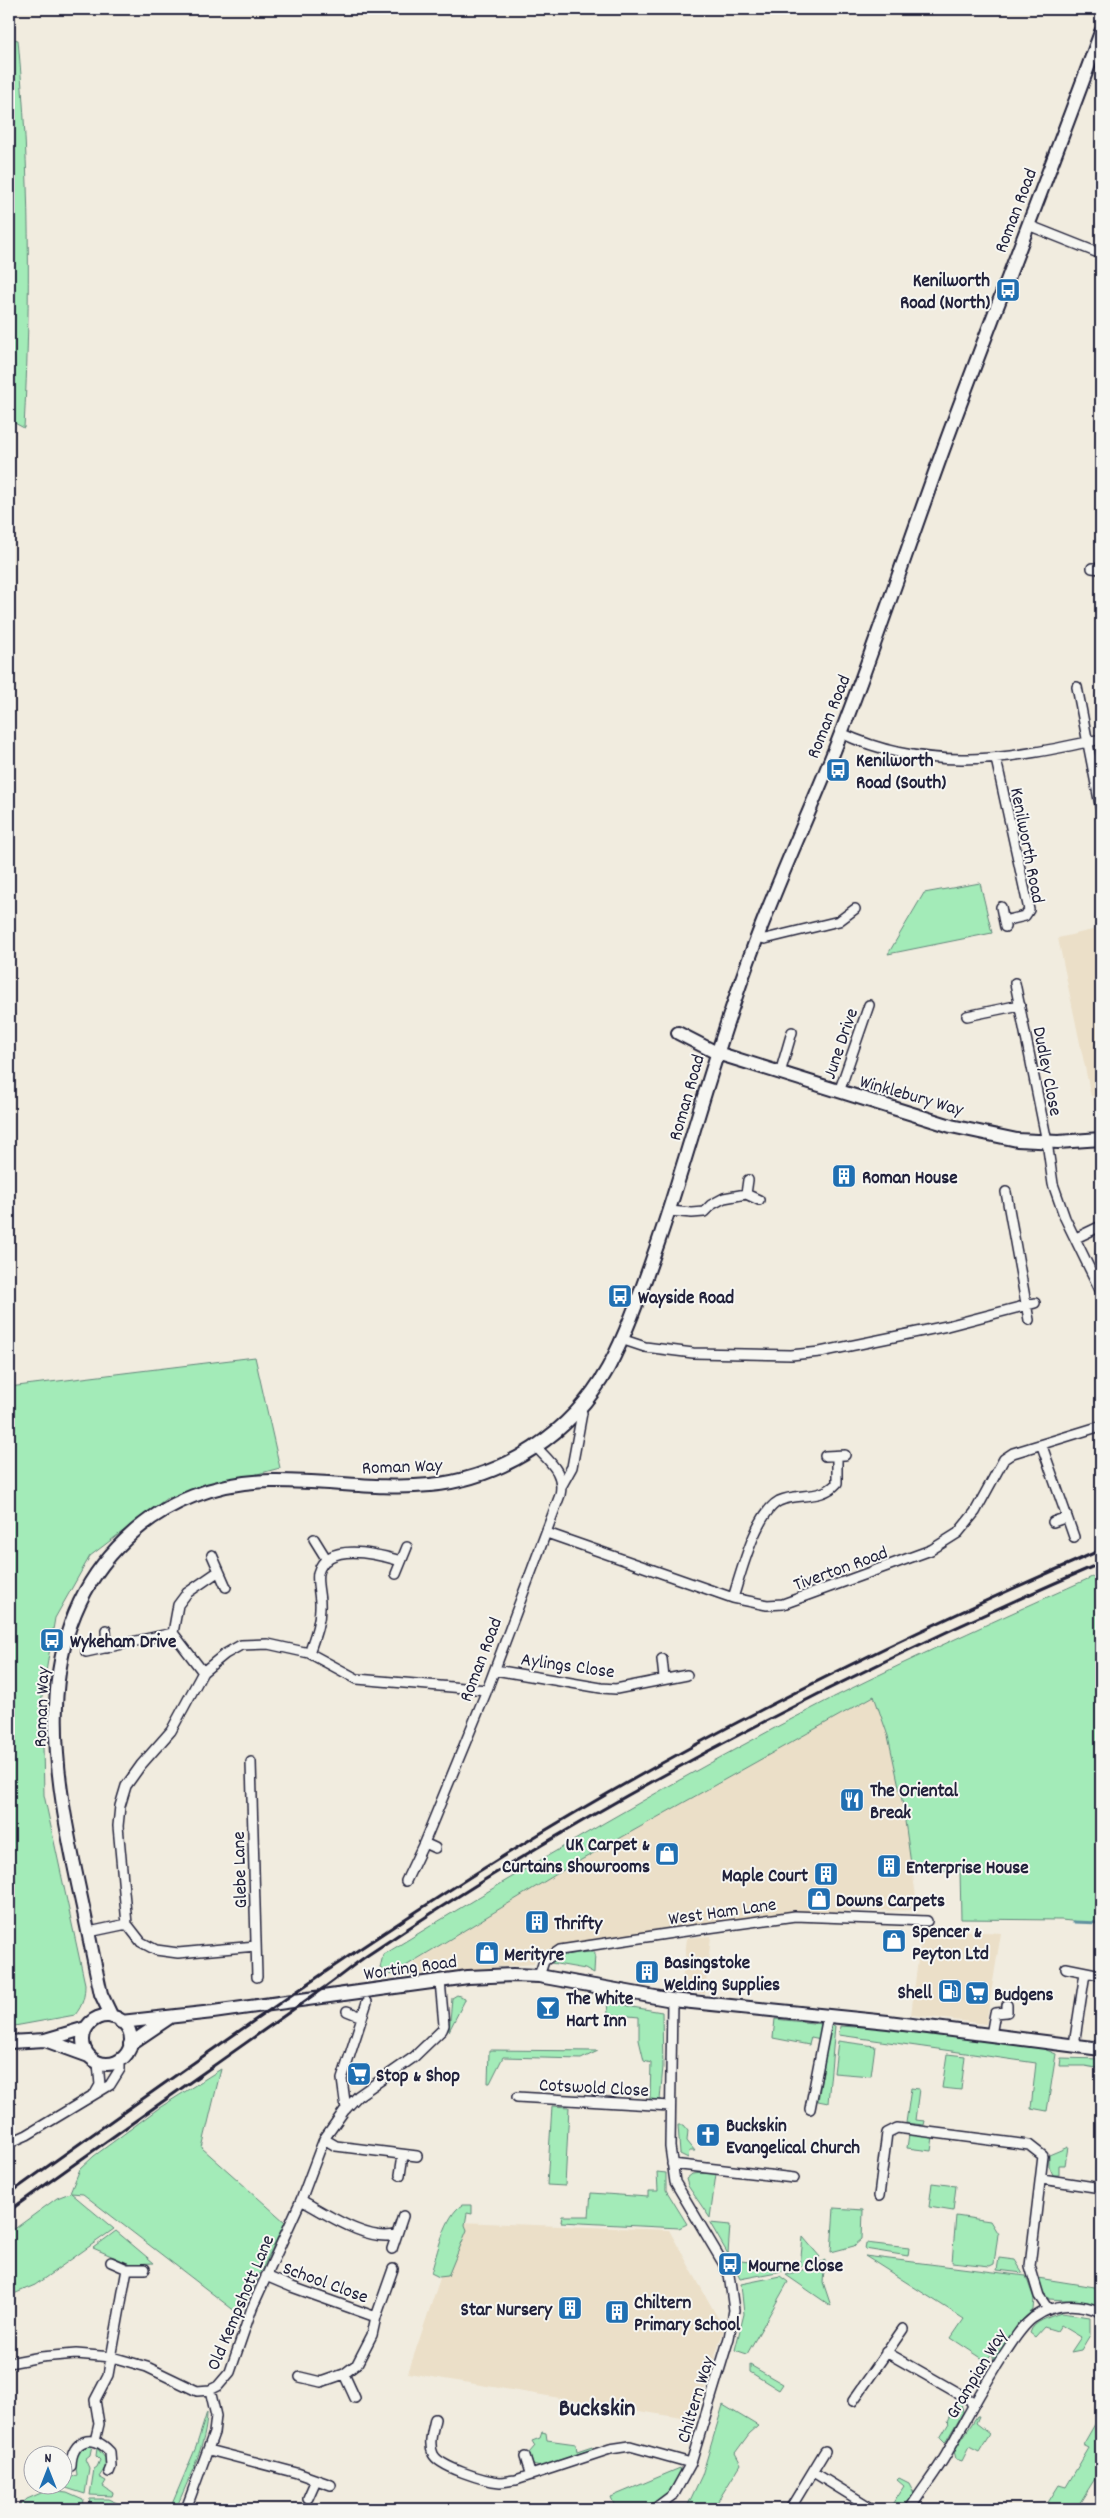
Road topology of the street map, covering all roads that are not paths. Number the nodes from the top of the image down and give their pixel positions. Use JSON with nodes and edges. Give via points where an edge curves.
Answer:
{"nodes":[{"id":1,"x":1101,"y":32,"type":"edge"},
{"id":2,"x":1028,"y":224,"type":"junction"},
{"id":3,"x":1101,"y":254,"type":"edge"},
{"id":4,"x":1077,"y":687,"type":"dead end"},
{"id":5,"x":841,"y":733,"type":"junction"},
{"id":6,"x":1101,"y":739,"type":"edge"},
{"id":7,"x":1088,"y":742,"type":"junction"},
{"id":8,"x":996,"y":759,"type":"junction"},
{"id":9,"x":1101,"y":810,"type":"edge"},
{"id":10,"x":1001,"y":907,"type":"dead end"},
{"id":11,"x":855,"y":909,"type":"dead end"},
{"id":12,"x":757,"y":937,"type":"junction"},
{"id":13,"x":1015,"y":983,"type":"dead end"},
{"id":14,"x":869,"y":1005,"type":"dead end"},
{"id":15,"x":1020,"y":1005,"type":"junction"},
{"id":16,"x":967,"y":1016,"type":"dead end"},
{"id":17,"x":792,"y":1032,"type":"dead end"},
{"id":18,"x":678,"y":1033,"type":"dead end"},
{"id":19,"x":717,"y":1053,"type":"junction"},
{"id":20,"x":780,"y":1073,"type":"junction"},
{"id":21,"x":840,"y":1092,"type":"junction"},
{"id":22,"x":1101,"y":1139,"type":"edge"},
{"id":23,"x":1047,"y":1142,"type":"junction"},
{"id":24,"x":748,"y":1180,"type":"dead end"},
{"id":25,"x":1006,"y":1192,"type":"dead end"},
{"id":26,"x":746,"y":1194,"type":"junction"},
{"id":27,"x":759,"y":1200,"type":"dead end"},
{"id":28,"x":669,"y":1211,"type":"junction"},
{"id":29,"x":1101,"y":1226,"type":"edge"},
{"id":30,"x":1076,"y":1238,"type":"junction"},
{"id":31,"x":1101,"y":1292,"type":"edge"},
{"id":32,"x":1031,"y":1304,"type":"junction"},
{"id":33,"x":1029,"y":1320,"type":"dead end"},
{"id":34,"x":621,"y":1339,"type":"junction"},
{"id":35,"x":580,"y":1408,"type":"junction"},
{"id":36,"x":1101,"y":1426,"type":"edge"},
{"id":37,"x":1042,"y":1446,"type":"junction"},
{"id":38,"x":536,"y":1447,"type":"junction"},
{"id":39,"x":825,"y":1456,"type":"dead end"},
{"id":40,"x":562,"y":1486,"type":"junction"},
{"id":41,"x":1067,"y":1516,"type":"junction"},
{"id":42,"x":1053,"y":1522,"type":"dead end"},
{"id":43,"x":547,"y":1533,"type":"junction"},
{"id":44,"x":1074,"y":1537,"type":"dead end"},
{"id":45,"x":314,"y":1538,"type":"dead end"},
{"id":46,"x":407,"y":1547,"type":"dead end"},
{"id":47,"x":212,"y":1555,"type":"dead end"},
{"id":48,"x":327,"y":1560,"type":"junction"},
{"id":49,"x":401,"y":1561,"type":"junction"},
{"id":50,"x":219,"y":1571,"type":"junction"},
{"id":51,"x":396,"y":1574,"type":"dead end"},
{"id":52,"x":226,"y":1587,"type":"dead end"},
{"id":53,"x":733,"y":1598,"type":"junction"},
{"id":54,"x":106,"y":1630,"type":"dead end"},
{"id":55,"x":173,"y":1633,"type":"junction"},
{"id":56,"x":107,"y":1648,"type":"junction"},
{"id":57,"x":86,"y":1652,"type":"dead end"},
{"id":58,"x":309,"y":1653,"type":"junction"},
{"id":59,"x":662,"y":1659,"type":"dead end"},
{"id":60,"x":495,"y":1670,"type":"junction"},
{"id":61,"x":203,"y":1672,"type":"junction"},
{"id":62,"x":687,"y":1675,"type":"dead end"},
{"id":63,"x":664,"y":1678,"type":"junction"},
{"id":64,"x":488,"y":1690,"type":"junction"},
{"id":65,"x":251,"y":1762,"type":"dead end"},
{"id":66,"x":424,"y":1843,"type":"junction"},
{"id":67,"x":436,"y":1848,"type":"dead end"},
{"id":68,"x":406,"y":1881,"type":"dead end"},
{"id":69,"x":927,"y":1921,"type":"dead end"},
{"id":70,"x":127,"y":1924,"type":"junction"},
{"id":71,"x":89,"y":1932,"type":"junction"},
{"id":72,"x":256,"y":1946,"type":"junction"},
{"id":73,"x":1066,"y":1968,"type":"dead end"},
{"id":74,"x":1085,"y":1973,"type":"junction"},
{"id":75,"x":1101,"y":1975,"type":"edge"},
{"id":76,"x":538,"y":1976,"type":"junction"},
{"id":77,"x":257,"y":1977,"type":"dead end"},
{"id":78,"x":440,"y":1981,"type":"junction"},
{"id":79,"x":101,"y":1994,"type":"junction"},
{"id":80,"x":672,"y":2000,"type":"junction"},
{"id":81,"x":367,"y":2002,"type":"dead end"},
{"id":82,"x":1008,"y":2005,"type":"dead end"},
{"id":83,"x":347,"y":2011,"type":"dead end"},
{"id":84,"x":828,"y":2016,"type":"junction"},
{"id":85,"x":362,"y":2017,"type":"junction"},
{"id":86,"x":98,"y":2018,"type":"junction"},
{"id":87,"x":170,"y":2018,"type":"junction"},
{"id":88,"x":117,"y":2019,"type":"junction"},
{"id":89,"x":86,"y":2028,"type":"junction"},
{"id":90,"x":991,"y":2035,"type":"junction"},
{"id":91,"x":45,"y":2040,"type":"junction"},
{"id":92,"x":9,"y":2042,"type":"edge"},
{"id":93,"x":130,"y":2044,"type":"junction"},
{"id":94,"x":1074,"y":2045,"type":"junction"},
{"id":95,"x":1101,"y":2049,"type":"edge"},
{"id":96,"x":94,"y":2059,"type":"junction"},
{"id":97,"x":120,"y":2059,"type":"junction"},
{"id":98,"x":96,"y":2092,"type":"junction"},
{"id":99,"x":517,"y":2097,"type":"dead end"},
{"id":100,"x":670,"y":2106,"type":"junction"},
{"id":101,"x":346,"y":2109,"type":"junction"},
{"id":102,"x":810,"y":2109,"type":"dead end"},
{"id":103,"x":324,"y":2139,"type":"junction"},
{"id":104,"x":9,"y":2143,"type":"edge"},
{"id":105,"x":403,"y":2155,"type":"junction"},
{"id":106,"x":417,"y":2156,"type":"dead end"},
{"id":107,"x":672,"y":2164,"type":"junction"},
{"id":108,"x":400,"y":2174,"type":"dead end"},
{"id":109,"x":794,"y":2178,"type":"dead end"},
{"id":110,"x":1042,"y":2179,"type":"junction"},
{"id":111,"x":1101,"y":2188,"type":"edge"},
{"id":112,"x":880,"y":2196,"type":"dead end"},
{"id":113,"x":301,"y":2200,"type":"junction"},
{"id":114,"x":403,"y":2216,"type":"dead end"},
{"id":115,"x":397,"y":2234,"type":"junction"},
{"id":116,"x":392,"y":2250,"type":"dead end"},
{"id":117,"x":111,"y":2262,"type":"dead end"},
{"id":118,"x":127,"y":2269,"type":"junction"},
{"id":119,"x":144,"y":2269,"type":"dead end"},
{"id":120,"x":393,"y":2269,"type":"dead end"},
{"id":121,"x":266,"y":2276,"type":"junction"},
{"id":122,"x":1048,"y":2309,"type":"junction"},
{"id":123,"x":1101,"y":2312,"type":"edge"},
{"id":124,"x":376,"y":2316,"type":"junction"},
{"id":125,"x":903,"y":2329,"type":"dead end"},
{"id":126,"x":886,"y":2352,"type":"junction"},
{"id":127,"x":112,"y":2357,"type":"junction"},
{"id":128,"x":9,"y":2363,"type":"edge"},
{"id":129,"x":344,"y":2374,"type":"junction"},
{"id":130,"x":300,"y":2377,"type":"dead end"},
{"id":131,"x":210,"y":2390,"type":"junction"},
{"id":132,"x":355,"y":2398,"type":"dead end"},
{"id":133,"x":852,"y":2401,"type":"dead end"},
{"id":134,"x":973,"y":2406,"type":"junction"},
{"id":135,"x":435,"y":2419,"type":"dead end"},
{"id":136,"x":420,"y":2440,"type":"dead end"},
{"id":137,"x":430,"y":2440,"type":"junction"},
{"id":138,"x":95,"y":2441,"type":"junction"},
{"id":139,"x":209,"y":2450,"type":"junction"},
{"id":140,"x":825,"y":2451,"type":"dead end"},
{"id":141,"x":72,"y":2453,"type":"edge"},
{"id":142,"x":525,"y":2457,"type":"dead end"},
{"id":143,"x":691,"y":2463,"type":"junction"},
{"id":144,"x":109,"y":2472,"type":"dead end"},
{"id":145,"x":813,"y":2472,"type":"junction"},
{"id":146,"x":530,"y":2473,"type":"junction"},
{"id":147,"x":316,"y":2480,"type":"junction"},
{"id":148,"x":331,"y":2485,"type":"dead end"},
{"id":149,"x":308,"y":2498,"type":"dead end"},
{"id":150,"x":186,"y":2509,"type":"edge"},
{"id":151,"x":654,"y":2509,"type":"edge"},
{"id":152,"x":790,"y":2509,"type":"edge"},
{"id":153,"x":873,"y":2509,"type":"edge"},
{"id":154,"x":910,"y":2509,"type":"edge"}],
"edges":[{"from":1,"to":2,"type":"street","name":"Roman Road"},
{"from":2,"to":3,"type":"street"},
{"from":2,"to":5,"type":"street","name":"Roman Road"},
{"from":4,"to":7,"type":"street"},
{"from":5,"to":8,"type":"street","via":[[921,758]]},
{"from":5,"to":12,"type":"street","name":"Roman Road"},
{"from":6,"to":7,"type":"street"},
{"from":7,"to":8,"type":"street"},
{"from":7,"to":9,"type":"street"},
{"from":8,"to":10,"type":"street","name":"Kenilworth Road","via":[[1029,910],[1025,916],[1005,924]]},
{"from":11,"to":12,"type":"street","via":[[839,921],[766,939]]},
{"from":12,"to":19,"type":"street","name":"Roman Road"},
{"from":13,"to":15,"type":"street","name":"Dudley Close"},
{"from":14,"to":21,"type":"street","name":"June Drive"},
{"from":15,"to":16,"type":"street","name":"Dudley Close"},
{"from":15,"to":23,"type":"street","name":"Dudley Close"},
{"from":17,"to":20,"type":"street","via":[[783,1044]]},
{"from":18,"to":19,"type":"street","name":"Winklebury Way"},
{"from":19,"to":20,"type":"street","name":"Winklebury Way"},
{"from":19,"to":28,"type":"street","name":"Roman Road"},
{"from":20,"to":21,"type":"street","name":"Winklebury Way"},
{"from":21,"to":23,"type":"street","name":"Winklebury Way","via":[[970,1131]]},
{"from":22,"to":23,"type":"street","name":"Winklebury Way"},
{"from":23,"to":30,"type":"street","name":"Dudley Close","via":[[1053,1184]]},
{"from":24,"to":26,"type":"street"},
{"from":25,"to":32,"type":"street"},
{"from":26,"to":27,"type":"street"},
{"from":26,"to":28,"type":"street","via":[[724,1198],[704,1212]]},
{"from":28,"to":34,"type":"street","name":"Roman Road"},
{"from":29,"to":30,"type":"street"},
{"from":30,"to":31,"type":"street","name":"Dudley Close"},
{"from":32,"to":33,"type":"street"},
{"from":32,"to":34,"type":"street","via":[[947,1326],[791,1355],[693,1353],[644,1347]]},
{"from":34,"to":35,"type":"street","name":"Roman Road","via":[[597,1386]]},
{"from":35,"to":38,"type":"street","name":"Roman Road"},
{"from":35,"to":40,"type":"street","name":"Roman Road","via":[[582,1413],[572,1467]]},
{"from":36,"to":37,"type":"street","name":"Tiverton Road"},
{"from":37,"to":41,"type":"street"},
{"from":37,"to":53,"type":"street","name":"Tiverton Road","via":[[1004,1459],[975,1512],[958,1533],[931,1550],[783,1604],[767,1605]]},
{"from":38,"to":40,"type":"street","via":[[558,1473]]},
{"from":38,"to":71,"type":"street","name":"Roman Way","via":[[488,1472],[431,1485],[270,1481],[215,1488],[166,1508],[138,1527],[111,1553],[87,1586],[71,1618],[60,1661],[56,1721],[59,1790]]},
{"from":39,"to":53,"type":"street","via":[[841,1455],[837,1483],[830,1491],[780,1500],[768,1509],[747,1551]]},
{"from":40,"to":43,"type":"street","name":"Roman Road"},
{"from":41,"to":42,"type":"street"},
{"from":41,"to":44,"type":"street"},
{"from":43,"to":53,"type":"street","name":"Tiverton Road"},
{"from":43,"to":60,"type":"street","name":"Roman Road"},
{"from":45,"to":48,"type":"street"},
{"from":46,"to":49,"type":"street"},
{"from":47,"to":50,"type":"street"},
{"from":48,"to":49,"type":"street","via":[[349,1552],[370,1552]]},
{"from":48,"to":58,"type":"street","via":[[318,1573],[320,1608]]},
{"from":49,"to":51,"type":"street"},
{"from":50,"to":52,"type":"street"},
{"from":50,"to":55,"type":"street","via":[[187,1593],[178,1605]]},
{"from":54,"to":56,"type":"street"},
{"from":55,"to":56,"type":"street"},
{"from":55,"to":61,"type":"street"},
{"from":56,"to":57,"type":"street"},
{"from":58,"to":61,"type":"street","via":[[268,1644],[241,1645]]},
{"from":58,"to":64,"type":"street","via":[[357,1679]]},
{"from":59,"to":63,"type":"street"},
{"from":60,"to":63,"type":"street","name":"Aylings Close","via":[[616,1689]]},
{"from":60,"to":64,"type":"street","name":"Roman Road"},
{"from":61,"to":70,"type":"street","via":[[171,1731],[141,1765],[126,1786],[122,1799],[118,1826]]},
{"from":62,"to":63,"type":"street","name":"Aylings Close"},
{"from":64,"to":66,"type":"street","name":"Roman Road"},
{"from":65,"to":72,"type":"street","name":"Glebe Lane"},
{"from":66,"to":67,"type":"street"},
{"from":66,"to":68,"type":"street","name":"Roman Road"},
{"from":69,"to":76,"type":"street","name":"West Ham Lane","via":[[795,1916],[679,1932],[560,1950],[544,1961]]},
{"from":70,"to":71,"type":"street"},
{"from":70,"to":72,"type":"street","via":[[141,1942],[156,1950],[178,1952]]},
{"from":71,"to":79,"type":"street","name":"Roman Way"},
{"from":72,"to":77,"type":"street","name":"Glebe Lane"},
{"from":73,"to":74,"type":"street"},
{"from":74,"to":75,"type":"street"},
{"from":74,"to":94,"type":"street"},
{"from":76,"to":78,"type":"street","name":"Worting Road","via":[[486,1974]]},
{"from":76,"to":80,"type":"street","name":"Worting Road"},
{"from":78,"to":87,"type":"street","name":"Worting Road"},
{"from":78,"to":101,"type":"street","name":"Old Kempshott Lane","via":[[442,2030],[414,2057],[378,2080]]},
{"from":79,"to":86,"type":"street","name":"Roman Way"},
{"from":79,"to":88,"type":"street","name":"Roman Way"},
{"from":80,"to":84,"type":"street","name":"Worting Road"},
{"from":80,"to":100,"type":"street","name":"Chiltern Way"},
{"from":81,"to":85,"type":"street"},
{"from":82,"to":90,"type":"street","via":[[1007,2012],[995,2013]]},
{"from":83,"to":85,"type":"street"},
{"from":84,"to":90,"type":"street","name":"Worting Road"},
{"from":84,"to":102,"type":"street"},
{"from":85,"to":101,"type":"street","via":[[342,2079]]},
{"from":86,"to":88,"type":"street"},
{"from":86,"to":89,"type":"street"},
{"from":87,"to":88,"type":"street","name":"Worting Road"},
{"from":87,"to":93,"type":"street","name":"Worting Road"},
{"from":88,"to":93,"type":"street","via":[[129,2031]]},
{"from":89,"to":91,"type":"street"},
{"from":89,"to":96,"type":"street","via":[[84,2046]]},
{"from":90,"to":94,"type":"street","name":"Worting Road"},
{"from":91,"to":92,"type":"street"},
{"from":91,"to":96,"type":"street"},
{"from":93,"to":97,"type":"street"},
{"from":94,"to":95,"type":"street","name":"Worting Road"},
{"from":96,"to":97,"type":"street","via":[[114,2063]]},
{"from":96,"to":98,"type":"street","via":[[100,2085]]},
{"from":97,"to":98,"type":"street","via":[[116,2079]]},
{"from":98,"to":104,"type":"street"},
{"from":99,"to":100,"type":"street","name":"Cotswold Close"},
{"from":100,"to":107,"type":"street","name":"Chiltern Way"},
{"from":101,"to":103,"type":"street","name":"Old Kempshott Lane"},
{"from":103,"to":105,"type":"street","via":[[336,2146]]},
{"from":103,"to":113,"type":"street","name":"Old Kempshott Lane"},
{"from":105,"to":106,"type":"street"},
{"from":105,"to":108,"type":"street"},
{"from":107,"to":109,"type":"street"},
{"from":107,"to":143,"type":"street","name":"Chiltern Way","via":[[675,2182],[729,2275],[734,2310],[729,2338]]},
{"from":110,"to":111,"type":"street"},
{"from":110,"to":112,"type":"street","via":[[1043,2156],[1029,2145],[897,2128],[888,2133]]},
{"from":110,"to":122,"type":"street","via":[[1030,2266],[1039,2296]]},
{"from":113,"to":115,"type":"street","via":[[370,2234]]},
{"from":113,"to":121,"type":"street","name":"Old Kempshott Lane"},
{"from":114,"to":115,"type":"street"},
{"from":115,"to":116,"type":"street"},
{"from":117,"to":118,"type":"street"},
{"from":118,"to":119,"type":"street"},
{"from":118,"to":127,"type":"street"},
{"from":120,"to":124,"type":"street","name":"School Close"},
{"from":121,"to":124,"type":"street","name":"School Close"},
{"from":121,"to":131,"type":"street","name":"Old Kempshott Lane","via":[[230,2372],[226,2379]]},
{"from":122,"to":123,"type":"street","name":"Grampian Way","via":[[1070,2304]]},
{"from":122,"to":134,"type":"street","name":"Grampian Way","via":[[1018,2332]]},
{"from":124,"to":129,"type":"street","name":"School Close","via":[[363,2355]]},
{"from":125,"to":126,"type":"street"},
{"from":126,"to":133,"type":"street"},
{"from":126,"to":134,"type":"street","via":[[970,2400]]},
{"from":127,"to":128,"type":"street","via":[[76,2354]]},
{"from":127,"to":131,"type":"street","via":[[147,2367],[197,2391]]},
{"from":127,"to":138,"type":"street","via":[[107,2380],[95,2400],[99,2424]]},
{"from":129,"to":130,"type":"street","name":"School Close","via":[[321,2382]]},
{"from":129,"to":132,"type":"street"},
{"from":131,"to":139,"type":"street","name":"Old Kempshott Lane","via":[[216,2416]]},
{"from":134,"to":154,"type":"street","name":"Grampian Way"},
{"from":135,"to":137,"type":"street"},
{"from":136,"to":137,"type":"street"},
{"from":137,"to":146,"type":"street","via":[[437,2461],[448,2466],[500,2482],[516,2480]]},
{"from":138,"to":141,"type":"street","via":[[78,2445]]},
{"from":138,"to":144,"type":"street","via":[[110,2452]]},
{"from":139,"to":147,"type":"street"},
{"from":139,"to":150,"type":"street","name":"Old Kempshott Lane"},
{"from":140,"to":145,"type":"street"},
{"from":142,"to":146,"type":"street"},
{"from":143,"to":146,"type":"street","via":[[630,2446]]},
{"from":143,"to":151,"type":"street","name":"Chiltern Way","via":[[674,2494]]},
{"from":145,"to":152,"type":"street"},
{"from":145,"to":153,"type":"street"},
{"from":147,"to":148,"type":"street"},
{"from":147,"to":149,"type":"street"}]}
